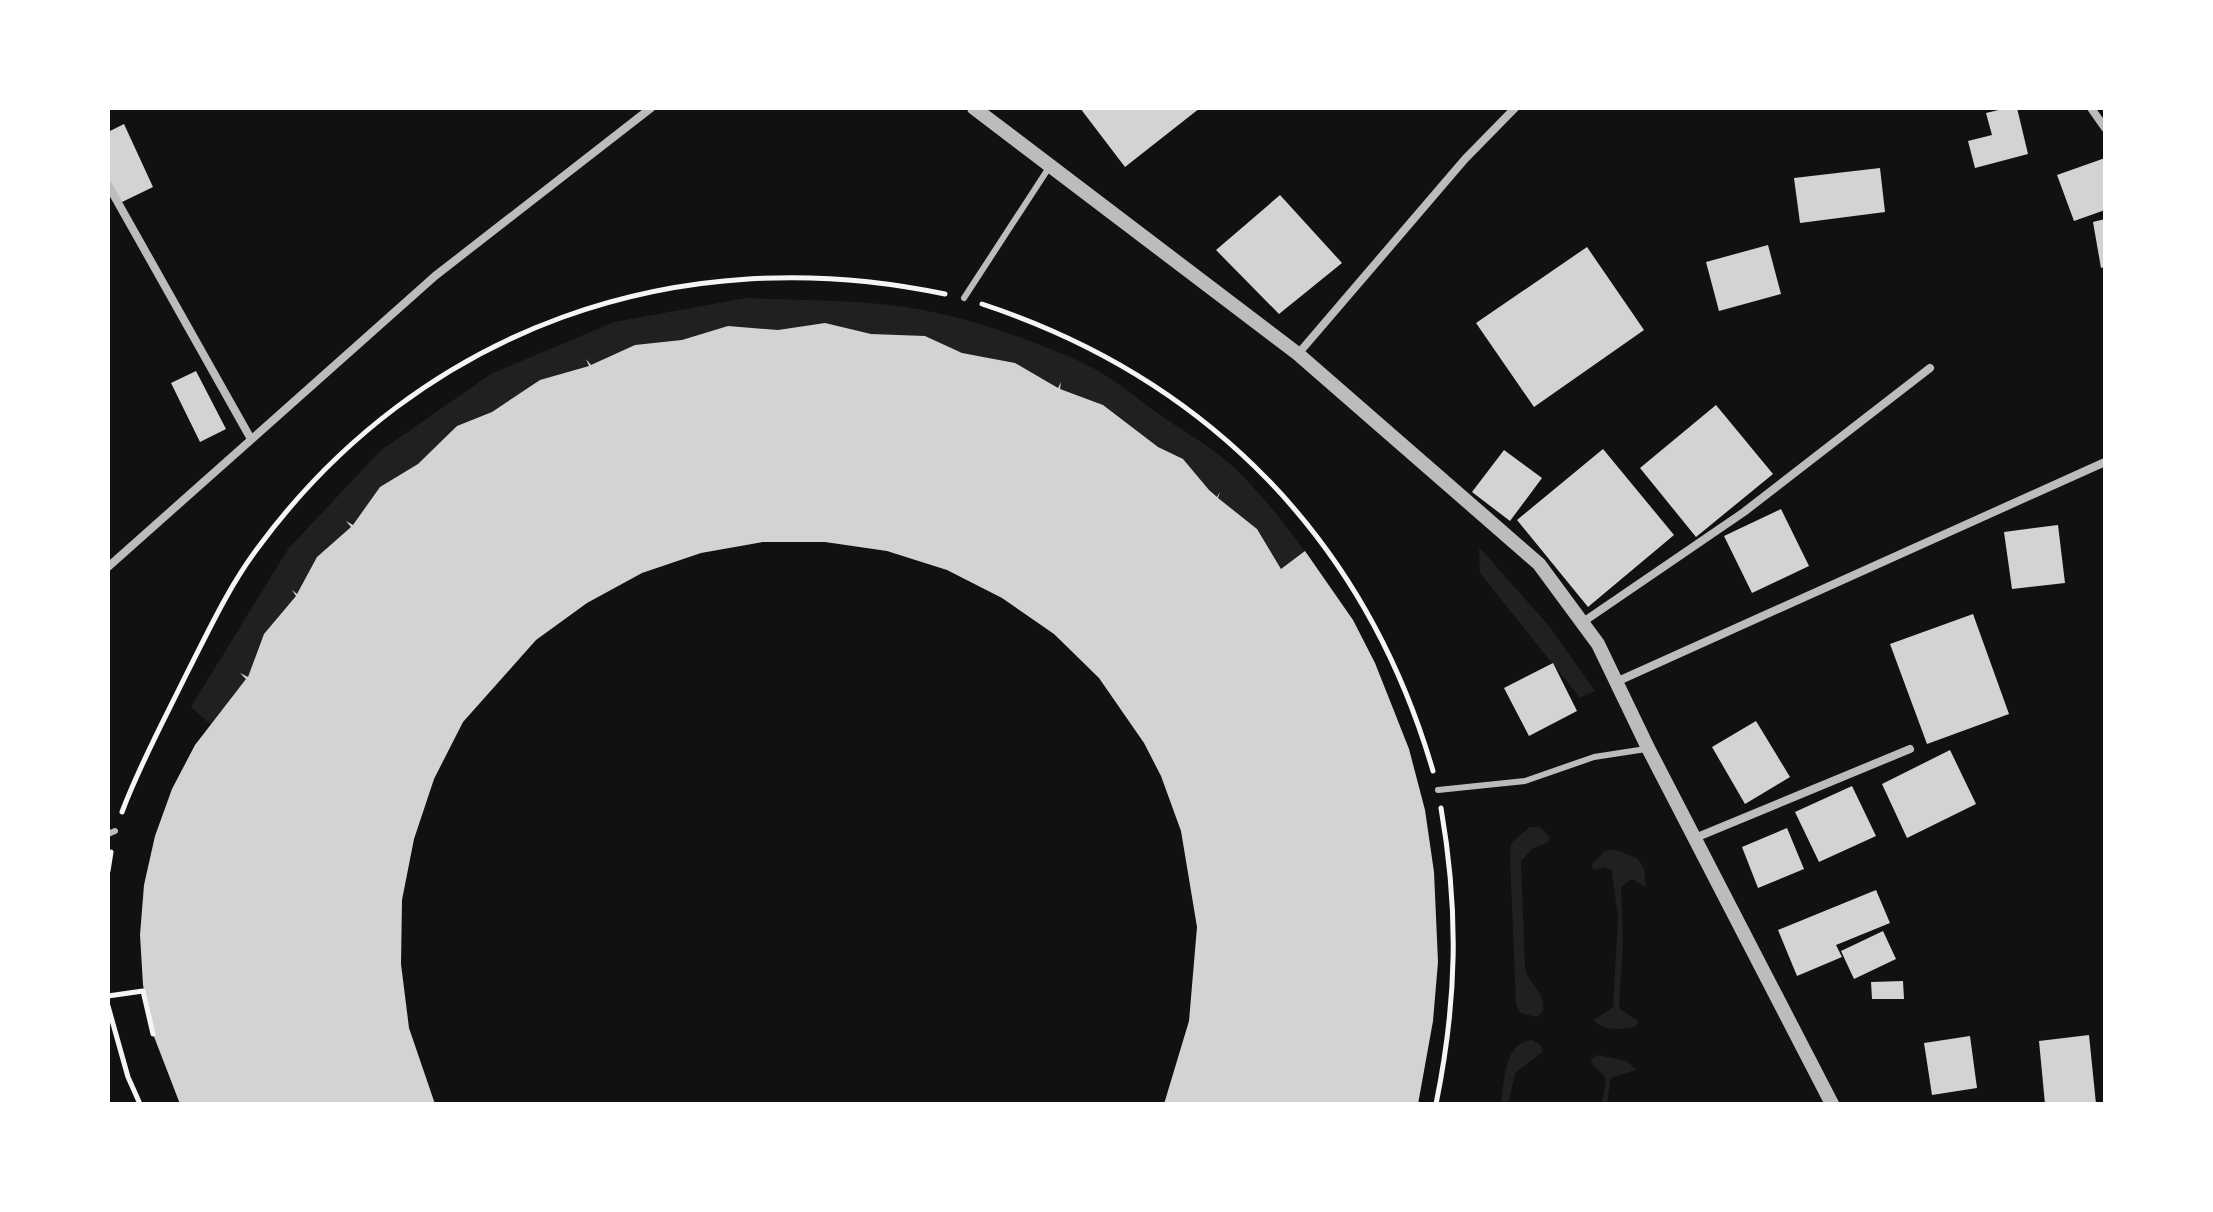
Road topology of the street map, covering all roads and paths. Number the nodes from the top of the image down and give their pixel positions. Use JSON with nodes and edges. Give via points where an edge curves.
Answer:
{"nodes":[{"id":1,"x":651,"y":108,"type":"edge"},
{"id":2,"x":974,"y":108,"type":"edge"},
{"id":3,"x":1515,"y":108,"type":"edge"},
{"id":4,"x":2091,"y":108,"type":"edge"},
{"id":5,"x":2105,"y":128,"type":"edge"},
{"id":6,"x":1050,"y":166,"type":"junction"},
{"id":7,"x":108,"y":185,"type":"edge"},
{"id":8,"x":964,"y":298,"type":"junction"},
{"id":9,"x":1298,"y":354,"type":"junction"},
{"id":10,"x":1930,"y":368,"type":"dead end"},
{"id":11,"x":251,"y":439,"type":"junction"},
{"id":12,"x":2105,"y":462,"type":"edge"},
{"id":13,"x":108,"y":567,"type":"edge"},
{"id":14,"x":1583,"y":622,"type":"junction"},
{"id":15,"x":1616,"y":682,"type":"junction"},
{"id":16,"x":1648,"y":748,"type":"junction"},
{"id":17,"x":1910,"y":749,"type":"dead end"},
{"id":18,"x":1438,"y":790,"type":"junction"},
{"id":19,"x":111,"y":833,"type":"edge"},
{"id":20,"x":1695,"y":838,"type":"junction"},
{"id":21,"x":108,"y":871,"type":"edge"},
{"id":22,"x":108,"y":996,"type":"edge"},
{"id":23,"x":108,"y":1006,"type":"edge"},
{"id":24,"x":153,"y":1034,"type":"dead end"},
{"id":25,"x":140,"y":1104,"type":"edge"},
{"id":26,"x":1436,"y":1104,"type":"edge"},
{"id":27,"x":1832,"y":1104,"type":"edge"}],
"edges":[{"from":1,"to":11,"type":"street","via":[[435,276]]},
{"from":2,"to":6,"type":"street"},
{"from":3,"to":9,"type":"street"},
{"from":4,"to":5,"type":"street"},
{"from":6,"to":8,"type":"lane"},
{"from":6,"to":9,"type":"street"},
{"from":7,"to":11,"type":"street"},
{"from":8,"to":18,"type":"path","via":[[1033,321],[1122,365],[1216,430],[1269,478],[1316,532],[1357,592],[1413,708]]},
{"from":8,"to":19,"type":"path","via":[[894,283],[821,276],[677,285],[538,326],[423,389],[354,442],[257,550],[218,611]]},
{"from":9,"to":14,"type":"street","via":[[1539,564]]},
{"from":10,"to":14,"type":"street","via":[[1744,512]]},
{"from":11,"to":13,"type":"street"},
{"from":12,"to":15,"type":"street"},
{"from":14,"to":15,"type":"street"},
{"from":15,"to":16,"type":"street"},
{"from":16,"to":18,"type":"lane","via":[[1594,757],[1525,781]]},
{"from":16,"to":20,"type":"street"},
{"from":17,"to":20,"type":"street"},
{"from":18,"to":26,"type":"path","via":[[1452,871],[1456,953],[1450,1035]]},
{"from":19,"to":21,"type":"path"},
{"from":20,"to":27,"type":"street"},
{"from":22,"to":24,"type":"path","via":[[143,991]]},
{"from":23,"to":25,"type":"path"}]}
